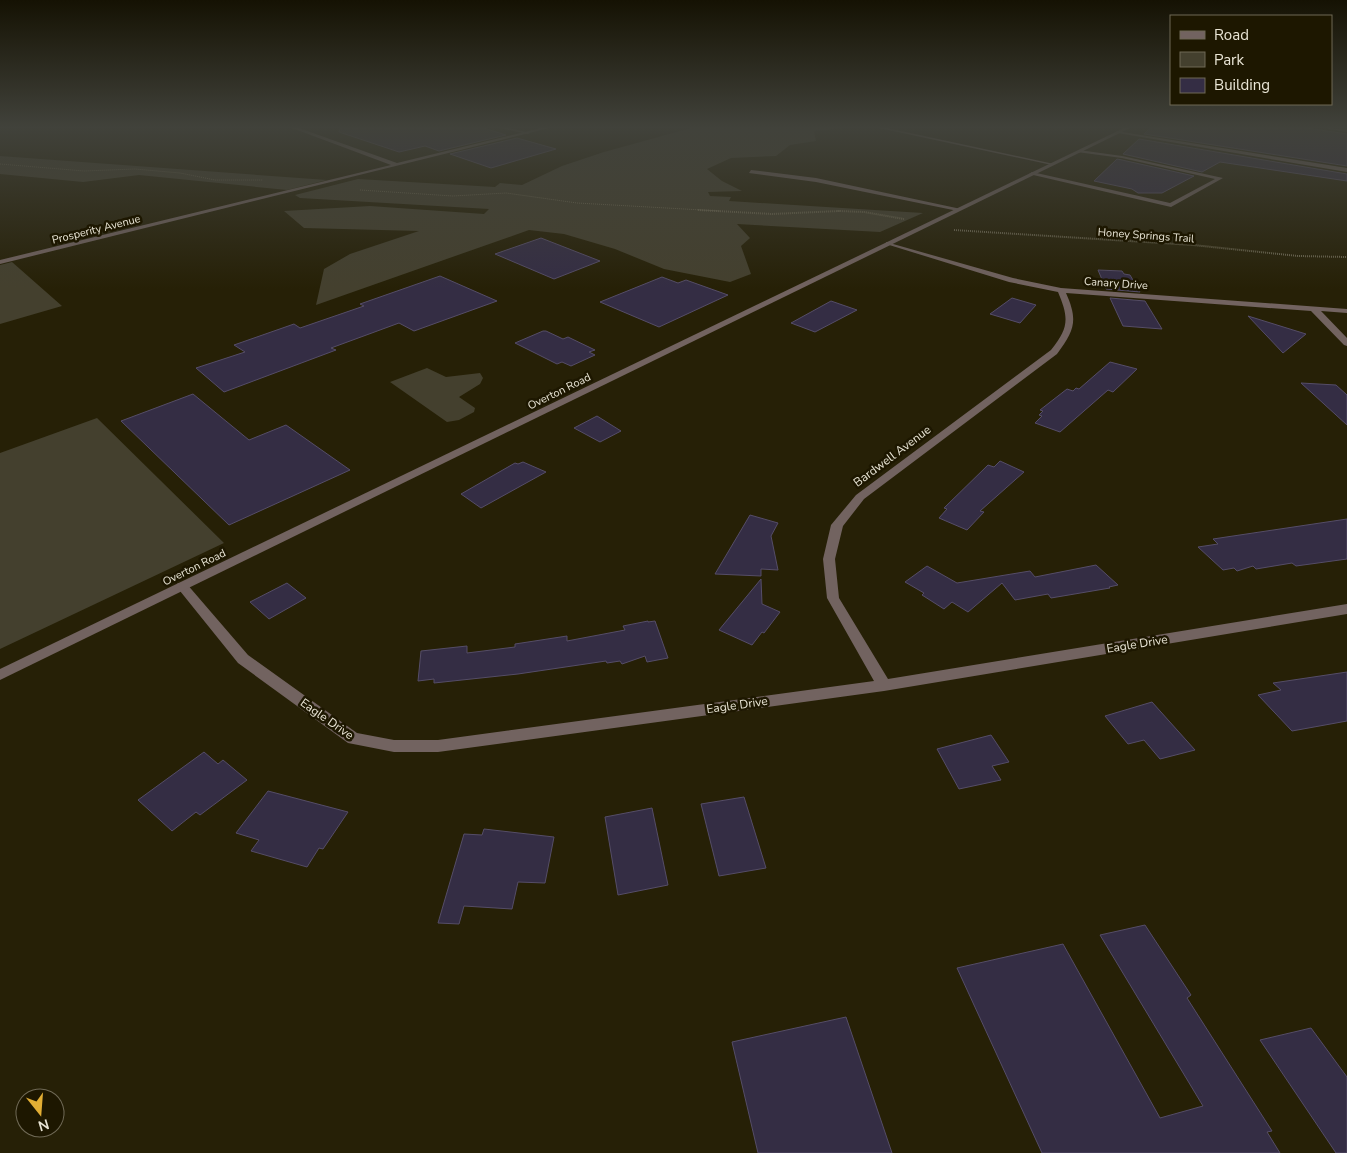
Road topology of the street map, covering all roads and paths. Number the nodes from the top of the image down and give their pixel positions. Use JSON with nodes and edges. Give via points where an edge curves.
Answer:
{"nodes":[{"id":1,"x":328,"y":182,"type":"edge"},
{"id":2,"x":825,"y":182,"type":"edge"},
{"id":3,"x":1015,"y":182,"type":"edge"},
{"id":4,"x":1067,"y":182,"type":"edge"},
{"id":5,"x":1213,"y":182,"type":"edge"},
{"id":6,"x":354,"y":190,"type":"dead end"},
{"id":7,"x":958,"y":209,"type":"junction"},
{"id":8,"x":907,"y":219,"type":"dead end"},
{"id":9,"x":950,"y":230,"type":"dead end"},
{"id":10,"x":888,"y":244,"type":"junction"},
{"id":11,"x":1347,"y":257,"type":"edge"},
{"id":12,"x":0,"y":262,"type":"edge"},
{"id":13,"x":1061,"y":290,"type":"junction"},
{"id":14,"x":1314,"y":308,"type":"junction"},
{"id":15,"x":1347,"y":311,"type":"edge"},
{"id":16,"x":1347,"y":344,"type":"edge"},
{"id":17,"x":182,"y":586,"type":"junction"},
{"id":18,"x":1347,"y":609,"type":"edge"},
{"id":19,"x":0,"y":675,"type":"edge"},
{"id":20,"x":884,"y":685,"type":"junction"}],
"edges":[{"from":1,"to":12,"type":"street","name":"Prosperity Avenue"},
{"from":2,"to":7,"type":"lane"},
{"from":3,"to":7,"type":"street","name":"Overton Road"},
{"from":4,"to":5,"type":"lane","via":[[1172,205]]},
{"from":6,"to":8,"type":"path","via":[[453,196],[506,193],[577,203],[772,214],[864,212]]},
{"from":7,"to":10,"type":"street","name":"Overton Road"},
{"from":9,"to":11,"type":"path","name":"Honey Springs Trail"},
{"from":10,"to":13,"type":"street","name":"Canary Drive","via":[[1012,280]]},
{"from":10,"to":17,"type":"street","name":"Overton Road"},
{"from":13,"to":14,"type":"street","name":"Canary Drive"},
{"from":13,"to":20,"type":"street","name":"Bardwell Avenue","via":[[1070,310],[1070,323],[1067,337],[1054,352],[860,497],[837,525],[829,559],[833,598]]},
{"from":14,"to":15,"type":"street","name":"Canary Drive"},
{"from":14,"to":16,"type":"street"},
{"from":17,"to":19,"type":"street","name":"Overton Road"},
{"from":17,"to":20,"type":"street","name":"Eagle Drive","via":[[243,660],[353,739],[394,746],[438,746]]},
{"from":18,"to":20,"type":"street","name":"Eagle Drive"}]}
